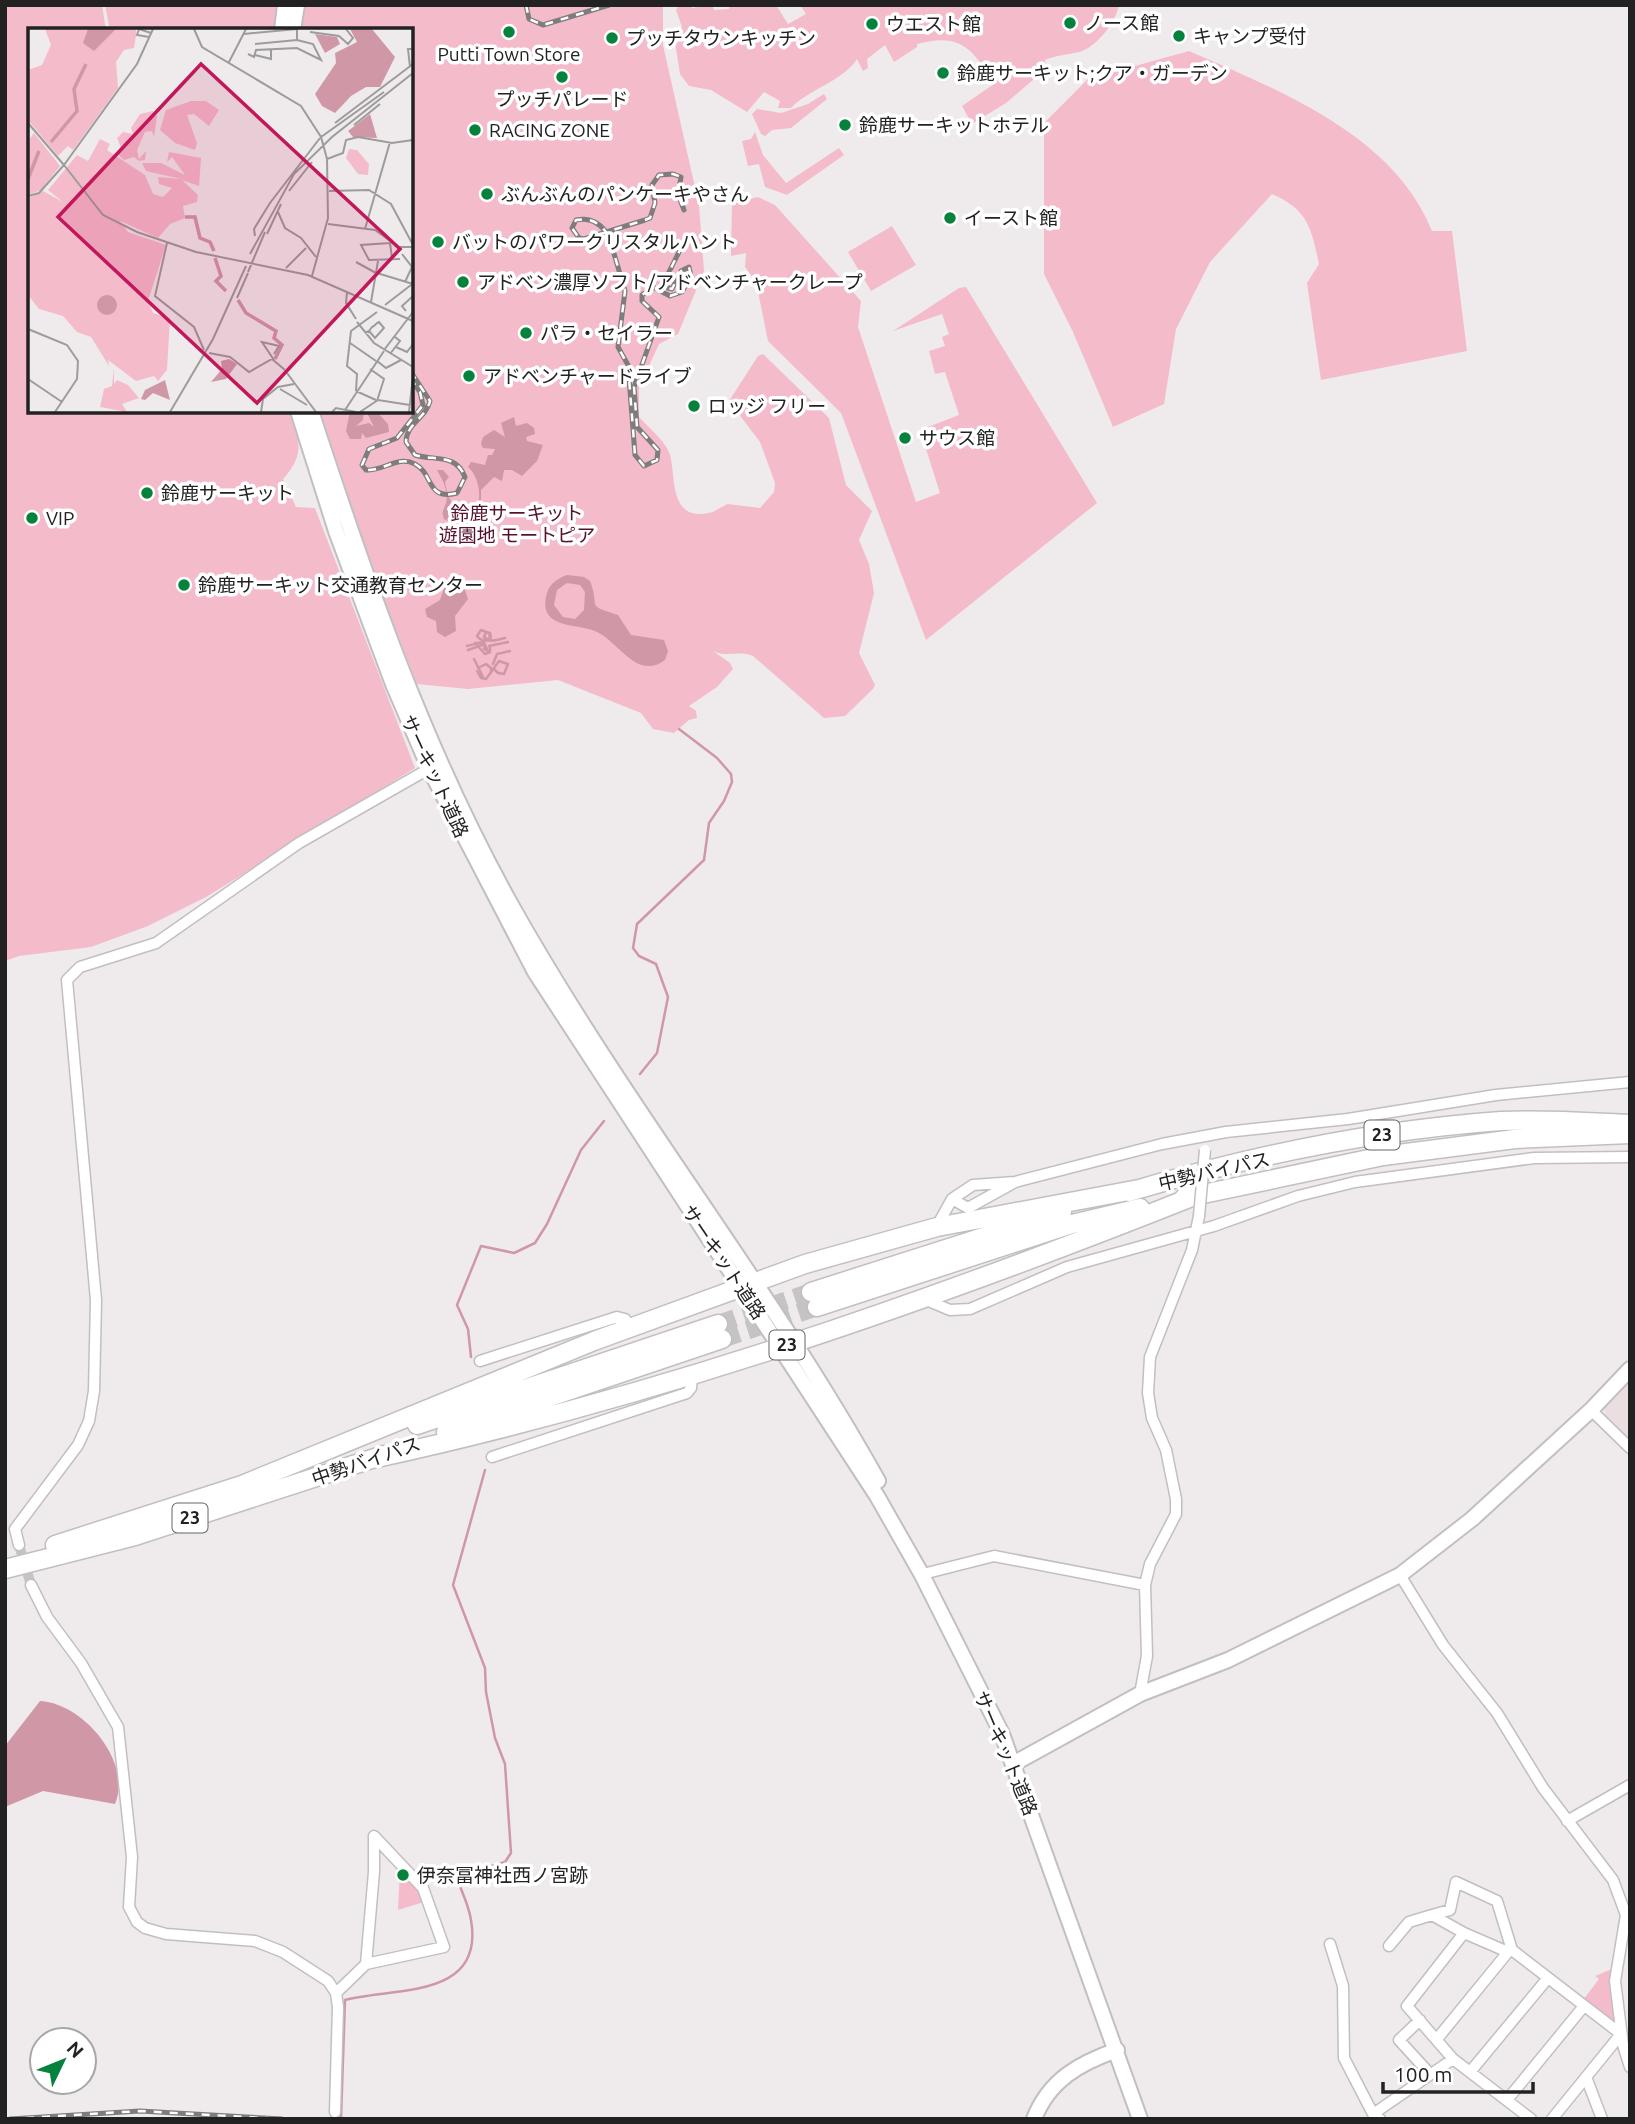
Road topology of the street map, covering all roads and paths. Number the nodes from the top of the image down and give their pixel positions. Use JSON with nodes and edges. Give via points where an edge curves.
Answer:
{"nodes":[{"id":1,"x":285,"y":5,"type":"edge"},
{"id":2,"x":297,"y":5,"type":"edge"},
{"id":3,"x":282,"y":28,"type":"edge"},
{"id":4,"x":293,"y":28,"type":"edge"},
{"id":5,"x":299,"y":413,"type":"edge"},
{"id":6,"x":312,"y":413,"type":"edge"},
{"id":7,"x":435,"y":765,"type":"junction"},
{"id":8,"x":1630,"y":1082,"type":"edge"},
{"id":9,"x":1630,"y":1124,"type":"edge"},
{"id":10,"x":1630,"y":1134,"type":"edge"},
{"id":11,"x":1205,"y":1150,"type":"dead end"},
{"id":12,"x":1630,"y":1157,"type":"edge"},
{"id":13,"x":1015,"y":1182,"type":"junction"},
{"id":14,"x":1139,"y":1189,"type":"junction"},
{"id":15,"x":1192,"y":1197,"type":"junction"},
{"id":16,"x":951,"y":1199,"type":"junction"},
{"id":17,"x":937,"y":1227,"type":"junction"},
{"id":18,"x":1196,"y":1231,"type":"junction"},
{"id":19,"x":748,"y":1286,"type":"junction"},
{"id":20,"x":926,"y":1300,"type":"junction"},
{"id":21,"x":629,"y":1327,"type":"junction"},
{"id":22,"x":788,"y":1345,"type":"junction"},
{"id":23,"x":480,"y":1361,"type":"dead end"},
{"id":24,"x":1630,"y":1369,"type":"edge"},
{"id":25,"x":692,"y":1378,"type":"junction"},
{"id":26,"x":1591,"y":1410,"type":"junction"},
{"id":27,"x":1630,"y":1448,"type":"edge"},
{"id":28,"x":492,"y":1457,"type":"dead end"},
{"id":29,"x":372,"y":1460,"type":"junction"},
{"id":30,"x":237,"y":1487,"type":"junction"},
{"id":31,"x":19,"y":1545,"type":"tunnel mouth"},
{"id":32,"x":5,"y":1562,"type":"edge"},
{"id":33,"x":5,"y":1569,"type":"edge"},
{"id":34,"x":928,"y":1573,"type":"junction"},
{"id":35,"x":1400,"y":1575,"type":"junction"},
{"id":36,"x":31,"y":1585,"type":"tunnel mouth"},
{"id":37,"x":1144,"y":1585,"type":"junction"},
{"id":38,"x":1140,"y":1693,"type":"junction"},
{"id":39,"x":1002,"y":1734,"type":"junction"},
{"id":40,"x":1013,"y":1764,"type":"junction"},
{"id":41,"x":1630,"y":1785,"type":"edge"},
{"id":42,"x":1567,"y":1821,"type":"junction"},
{"id":43,"x":1432,"y":1915,"type":"junction"},
{"id":44,"x":1464,"y":1933,"type":"junction"},
{"id":45,"x":1330,"y":1944,"type":"dead end"},
{"id":46,"x":1389,"y":1946,"type":"dead end"},
{"id":47,"x":1510,"y":1951,"type":"junction"},
{"id":48,"x":366,"y":1964,"type":"junction"},
{"id":49,"x":1548,"y":1978,"type":"junction"},
{"id":50,"x":336,"y":1993,"type":"junction"},
{"id":51,"x":1584,"y":2006,"type":"junction"},
{"id":52,"x":1420,"y":2020,"type":"junction"},
{"id":53,"x":1621,"y":2034,"type":"junction"},
{"id":54,"x":1437,"y":2039,"type":"junction"},
{"id":55,"x":1117,"y":2050,"type":"junction"},
{"id":56,"x":1453,"y":2059,"type":"junction"},
{"id":57,"x":1630,"y":2067,"type":"edge"},
{"id":58,"x":1470,"y":2072,"type":"junction"},
{"id":59,"x":1430,"y":2074,"type":"junction"},
{"id":60,"x":1586,"y":2077,"type":"junction"},
{"id":61,"x":1507,"y":2100,"type":"junction"},
{"id":62,"x":335,"y":2112,"type":"dead end"},
{"id":63,"x":1519,"y":2115,"type":"edge"},
{"id":64,"x":1377,"y":2117,"type":"edge"},
{"id":65,"x":1034,"y":2119,"type":"edge"},
{"id":66,"x":1140,"y":2119,"type":"edge"},
{"id":67,"x":1531,"y":2119,"type":"edge"},
{"id":68,"x":1552,"y":2119,"type":"edge"},
{"id":69,"x":1602,"y":2119,"type":"edge"}],
"edges":[{"from":1,"to":3,"type":"street"},
{"from":2,"to":4,"type":"street"},
{"from":5,"to":7,"type":"street","name":"サーキット道路","via":[[372,629]]},
{"from":6,"to":7,"type":"street","name":"サーキット道路"},
{"from":7,"to":19,"type":"street","name":"サーキット道路","via":[[535,972]]},
{"from":7,"to":31,"type":"street","via":[[299,843],[156,943],[80,967],[67,980],[94,1266],[96,1361],[85,1432],[15,1529]]},
{"from":8,"to":13,"type":"street","via":[[1496,1095],[1207,1135]]},
{"from":9,"to":14,"type":"highway","name":"中勢バイパス","number":"23","via":[[1503,1121],[1430,1128],[1326,1145]]},
{"from":10,"to":15,"type":"highway","name":"中勢バイパス","number":"23","via":[[1515,1139],[1383,1156]]},
{"from":11,"to":18,"type":"street","bridge":true},
{"from":12,"to":18,"type":"street","via":[[1534,1158],[1355,1182]]},
{"from":13,"to":16,"type":"street","via":[[973,1185]]},
{"from":13,"to":16,"type":"street","via":[[968,1208]]},
{"from":14,"to":15,"type":"highway","name":"中勢バイパス","number":"23","via":[[814,1299],[1072,1224]]},
{"from":14,"to":17,"type":"highway"},
{"from":15,"to":20,"type":"highway","number":"23"},
{"from":16,"to":17,"type":"street"},
{"from":17,"to":19,"type":"highway","via":[[805,1264]]},
{"from":18,"to":20,"type":"street","via":[[1067,1267],[971,1309],[950,1310]]},
{"from":18,"to":37,"type":"street","via":[[1150,1357],[1152,1418],[1166,1450],[1177,1499],[1176,1514]]},
{"from":19,"to":21,"type":"highway","number":"23"},
{"from":19,"to":22,"type":"street","name":"サーキット道路"},
{"from":20,"to":22,"type":"highway","number":"23"},
{"from":21,"to":23,"type":"street","via":[[625,1319],[617,1317]]},
{"from":21,"to":30,"type":"highway","number":"23"},
{"from":22,"to":25,"type":"highway","number":"23"},
{"from":22,"to":34,"type":"street","via":[[854,1438]]},
{"from":22,"to":39,"type":"street","name":"サーキット道路","via":[[893,1523]]},
{"from":24,"to":26,"type":"street"},
{"from":25,"to":28,"type":"street","via":[[687,1393]]},
{"from":25,"to":29,"type":"highway","number":"23"},
{"from":26,"to":27,"type":"street"},
{"from":26,"to":35,"type":"street","via":[[1472,1519]]},
{"from":29,"to":30,"type":"highway","name":"中勢バイパス","number":"23","via":[[720,1332]]},
{"from":29,"to":33,"type":"highway","name":"中勢バイパス","number":"23","via":[[135,1536]]},
{"from":30,"to":32,"type":"highway","name":"中勢バイパス","number":"23"},
{"from":34,"to":37,"type":"street","via":[[993,1556]]},
{"from":34,"to":39,"type":"street"},
{"from":35,"to":38,"type":"street","via":[[1228,1660]]},
{"from":35,"to":42,"type":"street","via":[[1443,1645],[1497,1713]]},
{"from":36,"to":50,"type":"street","via":[[118,1727],[132,1857],[129,1907],[137,1922],[166,1934],[255,1941],[328,1981]]},
{"from":37,"to":38,"type":"street","via":[[1147,1656]]},
{"from":38,"to":40,"type":"street"},
{"from":39,"to":40,"type":"street","name":"サーキット道路"},
{"from":40,"to":55,"type":"street","name":"サーキット道路"},
{"from":41,"to":42,"type":"street"},
{"from":42,"to":53,"type":"street","via":[[1613,1880],[1626,1915],[1615,1981]]},
{"from":43,"to":44,"type":"street"},
{"from":43,"to":46,"type":"street","via":[[1409,1922]]},
{"from":43,"to":47,"type":"street","via":[[1450,1910],[1456,1882],[1497,1901]]},
{"from":44,"to":47,"type":"street"},
{"from":44,"to":52,"type":"street","via":[[1407,2006]]},
{"from":45,"to":64,"type":"street","via":[[1343,1986],[1344,2058]]},
{"from":47,"to":49,"type":"street"},
{"from":47,"to":54,"type":"street"},
{"from":48,"to":48,"type":"street","via":[[374,1872],[374,1836],[423,1888],[444,1947]]},
{"from":48,"to":50,"type":"street"},
{"from":49,"to":51,"type":"street"},
{"from":49,"to":58,"type":"street"},
{"from":50,"to":62,"type":"street","via":[[340,2030]]},
{"from":51,"to":53,"type":"street"},
{"from":51,"to":61,"type":"street"},
{"from":52,"to":54,"type":"street"},
{"from":52,"to":59,"type":"street","via":[[1399,2040]]},
{"from":53,"to":57,"type":"street"},
{"from":53,"to":60,"type":"street"},
{"from":54,"to":56,"type":"street"},
{"from":55,"to":65,"type":"street","via":[[1061,2078]]},
{"from":55,"to":66,"type":"street","name":"サーキット道路"},
{"from":56,"to":58,"type":"street"},
{"from":56,"to":59,"type":"street"},
{"from":58,"to":61,"type":"street"},
{"from":59,"to":64,"type":"street"},
{"from":60,"to":68,"type":"street"},
{"from":60,"to":69,"type":"street"},
{"from":61,"to":63,"type":"street"},
{"from":63,"to":67,"type":"street"}]}
